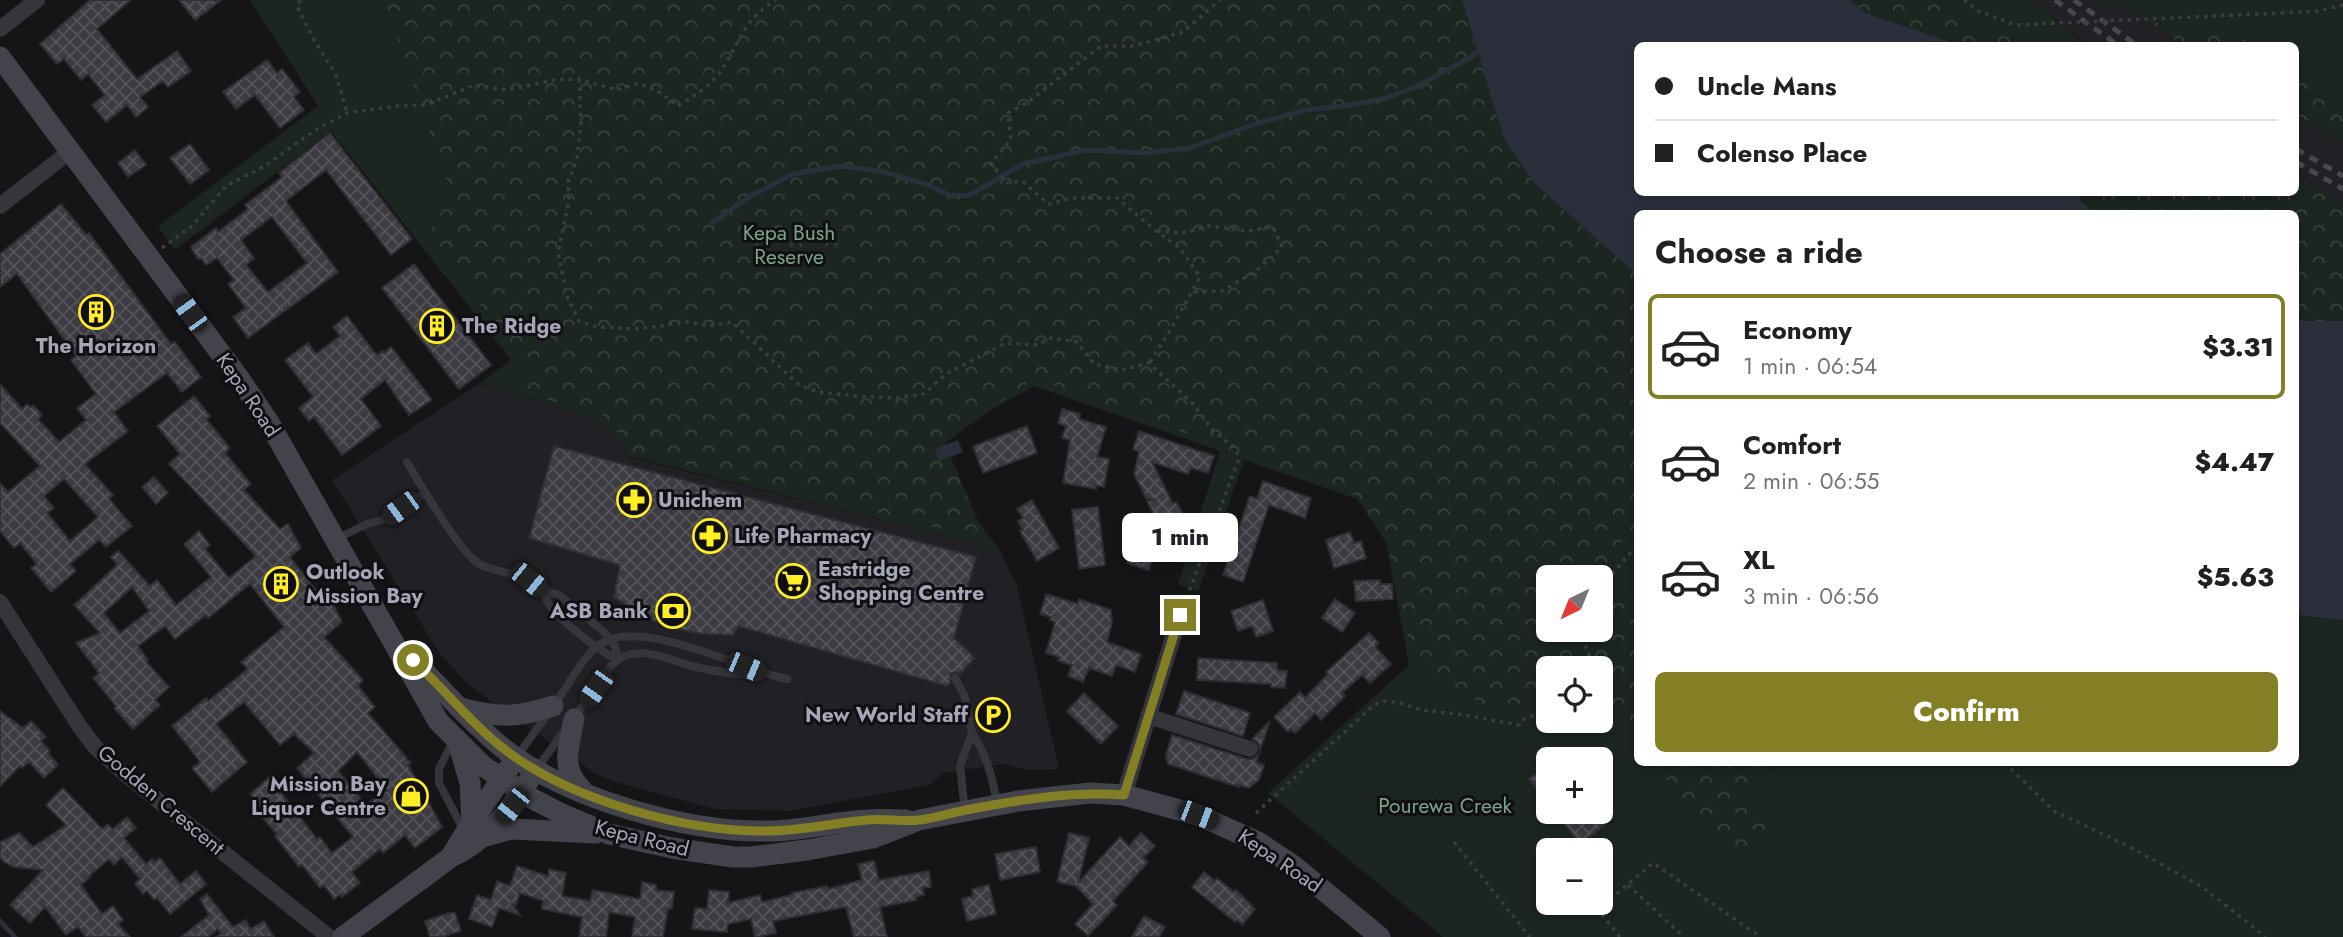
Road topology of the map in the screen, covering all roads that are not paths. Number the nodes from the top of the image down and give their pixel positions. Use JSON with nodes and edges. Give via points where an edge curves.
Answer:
{"nodes":[{"id":1,"x":37,"y":0,"type":"edge"},
{"id":2,"x":0,"y":29,"type":"edge"},
{"id":3,"x":0,"y":57,"type":"edge"},
{"id":4,"x":69,"y":152,"type":"junction"},
{"id":5,"x":0,"y":206,"type":"edge"},
{"id":6,"x":407,"y":462,"type":"dead end"},
{"id":7,"x":426,"y":494,"type":"junction"},
{"id":8,"x":336,"y":539,"type":"junction"},
{"id":9,"x":540,"y":589,"type":"junction"},
{"id":10,"x":0,"y":602,"type":"edge"},
{"id":11,"x":1180,"y":615,"type":"road end"},
{"id":12,"x":611,"y":638,"type":"junction"},
{"id":13,"x":397,"y":646,"type":"junction"},
{"id":14,"x":596,"y":647,"type":"junction"},
{"id":15,"x":618,"y":660,"type":"junction"},
{"id":16,"x":765,"y":675,"type":"junction"},
{"id":17,"x":955,"y":678,"type":"dead end"},
{"id":18,"x":787,"y":679,"type":"dead end"},
{"id":19,"x":554,"y":706,"type":"junction"},
{"id":20,"x":458,"y":708,"type":"junction"},
{"id":21,"x":1148,"y":716,"type":"junction"},
{"id":22,"x":574,"y":719,"type":"junction"},
{"id":23,"x":972,"y":733,"type":"junction"},
{"id":24,"x":456,"y":741,"type":"junction"},
{"id":25,"x":1250,"y":749,"type":"dead end"},
{"id":26,"x":516,"y":758,"type":"junction"},
{"id":27,"x":536,"y":769,"type":"junction"},
{"id":28,"x":502,"y":778,"type":"junction"},
{"id":29,"x":522,"y":792,"type":"junction"},
{"id":30,"x":586,"y":793,"type":"junction"},
{"id":31,"x":1124,"y":795,"type":"junction"},
{"id":32,"x":998,"y":804,"type":"junction"},
{"id":33,"x":965,"y":810,"type":"junction"},
{"id":34,"x":919,"y":820,"type":"junction"},
{"id":35,"x":474,"y":831,"type":"junction"},
{"id":36,"x":609,"y":834,"type":"junction"},
{"id":37,"x":329,"y":937,"type":"edge"},
{"id":38,"x":343,"y":937,"type":"edge"},
{"id":39,"x":1380,"y":937,"type":"edge"}],
"edges":[{"from":1,"to":2,"type":"street"},
{"from":3,"to":4,"type":"main road","name":"Kepa Road"},
{"from":4,"to":5,"type":"street"},
{"from":4,"to":8,"type":"main road","name":"Kepa Road","via":[[244,386]]},
{"from":6,"to":7,"type":"lane"},
{"from":7,"to":8,"type":"lane","via":[[386,519]]},
{"from":7,"to":9,"type":"lane","via":[[473,559],[519,575]]},
{"from":8,"to":13,"type":"main road","name":"Kepa Road"},
{"from":9,"to":12,"type":"lane","via":[[559,595]]},
{"from":9,"to":14,"type":"lane","via":[[551,607]]},
{"from":10,"to":37,"type":"street","name":"Godden Crescent","via":[[95,747]]},
{"from":11,"to":21,"type":"street"},
{"from":12,"to":14,"type":"lane"},
{"from":12,"to":15,"type":"lane"},
{"from":12,"to":16,"type":"lane","via":[[647,637],[729,659]]},
{"from":13,"to":20,"type":"main road","name":"Kepa Road"},
{"from":13,"to":24,"type":"main road","name":"Kepa Road","via":[[429,707]]},
{"from":14,"to":15,"type":"lane"},
{"from":14,"to":19,"type":"lane"},
{"from":15,"to":16,"type":"lane","via":[[653,654],[696,667]]},
{"from":15,"to":22,"type":"lane"},
{"from":16,"to":18,"type":"lane"},
{"from":17,"to":23,"type":"lane","via":[[965,697]]},
{"from":19,"to":20,"type":"main road","via":[[518,717]]},
{"from":19,"to":26,"type":"lane"},
{"from":20,"to":26,"type":"main road","name":"Kepa Road"},
{"from":21,"to":25,"type":"street"},
{"from":21,"to":31,"type":"street"},
{"from":22,"to":27,"type":"lane"},
{"from":22,"to":30,"type":"main road","via":[[566,761],[574,782]]},
{"from":23,"to":32,"type":"lane","via":[[982,747]]},
{"from":23,"to":33,"type":"lane","via":[[960,766]]},
{"from":24,"to":28,"type":"main road","name":"Kepa Road"},
{"from":24,"to":35,"type":"main road","via":[[470,783]]},
{"from":24,"to":35,"type":"lane","via":[[439,769],[439,783]]},
{"from":26,"to":27,"type":"main road","name":"Kepa Road"},
{"from":26,"to":28,"type":"main road"},
{"from":27,"to":29,"type":"main road"},
{"from":27,"to":30,"type":"main road","name":"Kepa Road"},
{"from":28,"to":29,"type":"main road","name":"Kepa Road"},
{"from":28,"to":35,"type":"main road"},
{"from":29,"to":35,"type":"main road","via":[[512,806]]},
{"from":29,"to":36,"type":"main road","name":"Kepa Road"},
{"from":30,"to":34,"type":"main road","name":"Kepa Road","via":[[686,824],[746,831]]},
{"from":31,"to":32,"type":"main road","name":"Kepa Road","via":[[1090,793]]},
{"from":31,"to":39,"type":"main road","name":"Kepa Road","via":[[1198,815],[1258,842]]},
{"from":32,"to":33,"type":"main road","name":"Kepa Road"},
{"from":33,"to":34,"type":"main road","name":"Kepa Road"},
{"from":34,"to":36,"type":"main road","name":"Kepa Road","via":[[873,838],[751,857],[672,848]]},
{"from":35,"to":36,"type":"main road"},
{"from":35,"to":38,"type":"main road","via":[[467,849]]}]}
